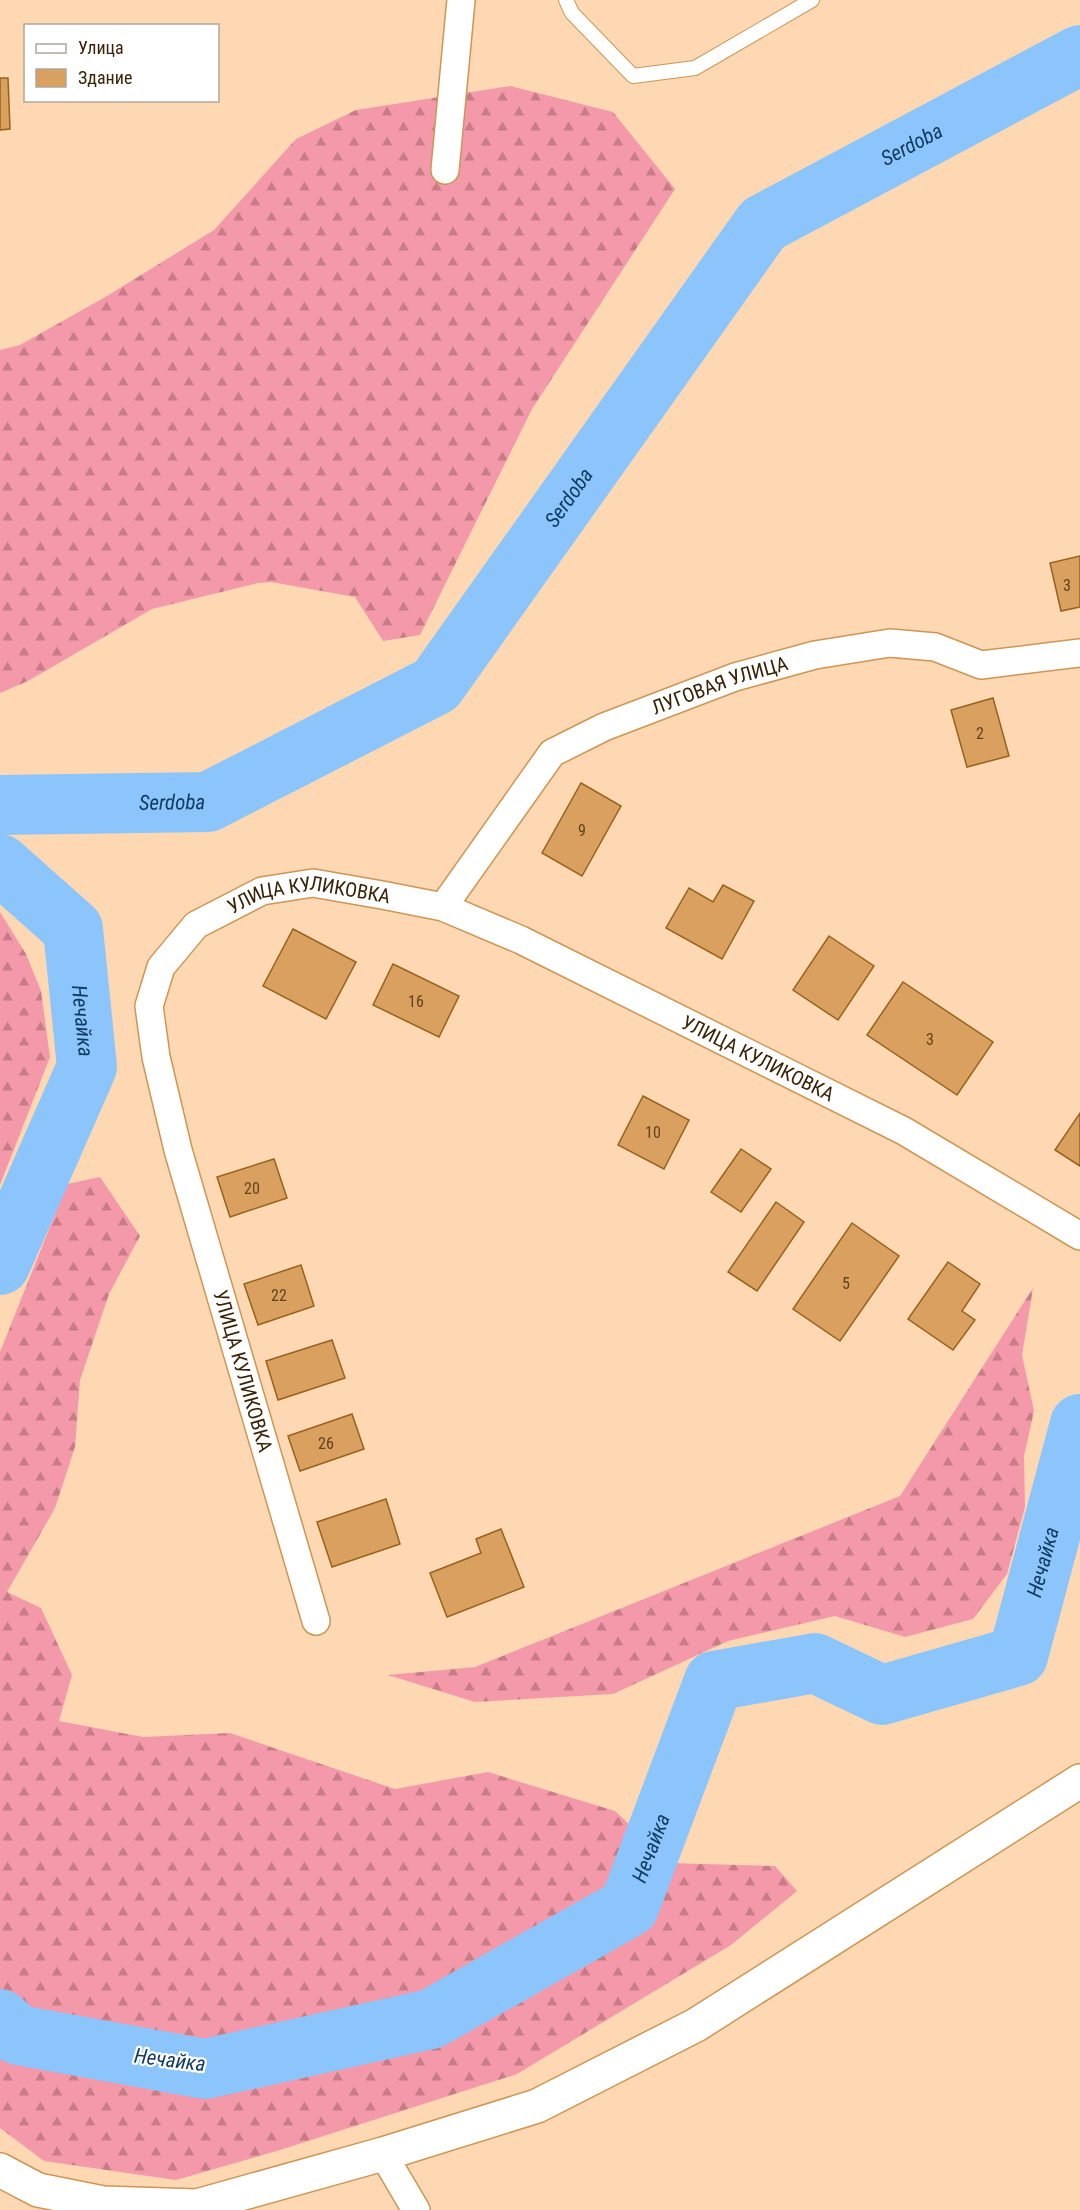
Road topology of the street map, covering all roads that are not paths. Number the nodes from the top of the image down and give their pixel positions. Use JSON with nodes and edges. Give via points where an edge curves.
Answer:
{"nodes":[{"id":1,"x":461,"y":0,"type":"edge"},
{"id":2,"x":566,"y":0,"type":"edge"},
{"id":3,"x":812,"y":0,"type":"edge"},
{"id":4,"x":445,"y":170,"type":"dead end"},
{"id":5,"x":1080,"y":653,"type":"edge"},
{"id":6,"x":443,"y":907,"type":"junction"},
{"id":7,"x":1080,"y":1236,"type":"edge"},
{"id":8,"x":316,"y":1621,"type":"dead end"},
{"id":9,"x":1080,"y":1781,"type":"edge"},
{"id":10,"x":383,"y":2154,"type":"junction"},
{"id":11,"x":0,"y":2170,"type":"edge"},
{"id":12,"x":416,"y":2210,"type":"edge"}],
"edges":[{"from":1,"to":4,"type":"street"},
{"from":2,"to":3,"type":"lane","via":[[572,13],[633,76],[695,68]]},
{"from":5,"to":6,"type":"street","name":"ЛУГОВАЯ УЛИЦА","via":[[981,665],[935,647],[890,643],[814,655],[746,674],[624,719],[552,753]]},
{"from":6,"to":7,"type":"street","name":"УЛИЦА КУЛИКОВКА","via":[[521,940],[904,1131]]},
{"from":6,"to":8,"type":"street","name":"УЛИЦА КУЛИКОВКА","via":[[312,884],[262,891],[196,925],[161,967],[149,1006],[156,1057],[178,1150]]},
{"from":9,"to":10,"type":"street","via":[[696,2025],[537,2106]]},
{"from":10,"to":11,"type":"street","via":[[197,2206],[103,2203],[38,2190]]},
{"from":10,"to":12,"type":"street"}]}
